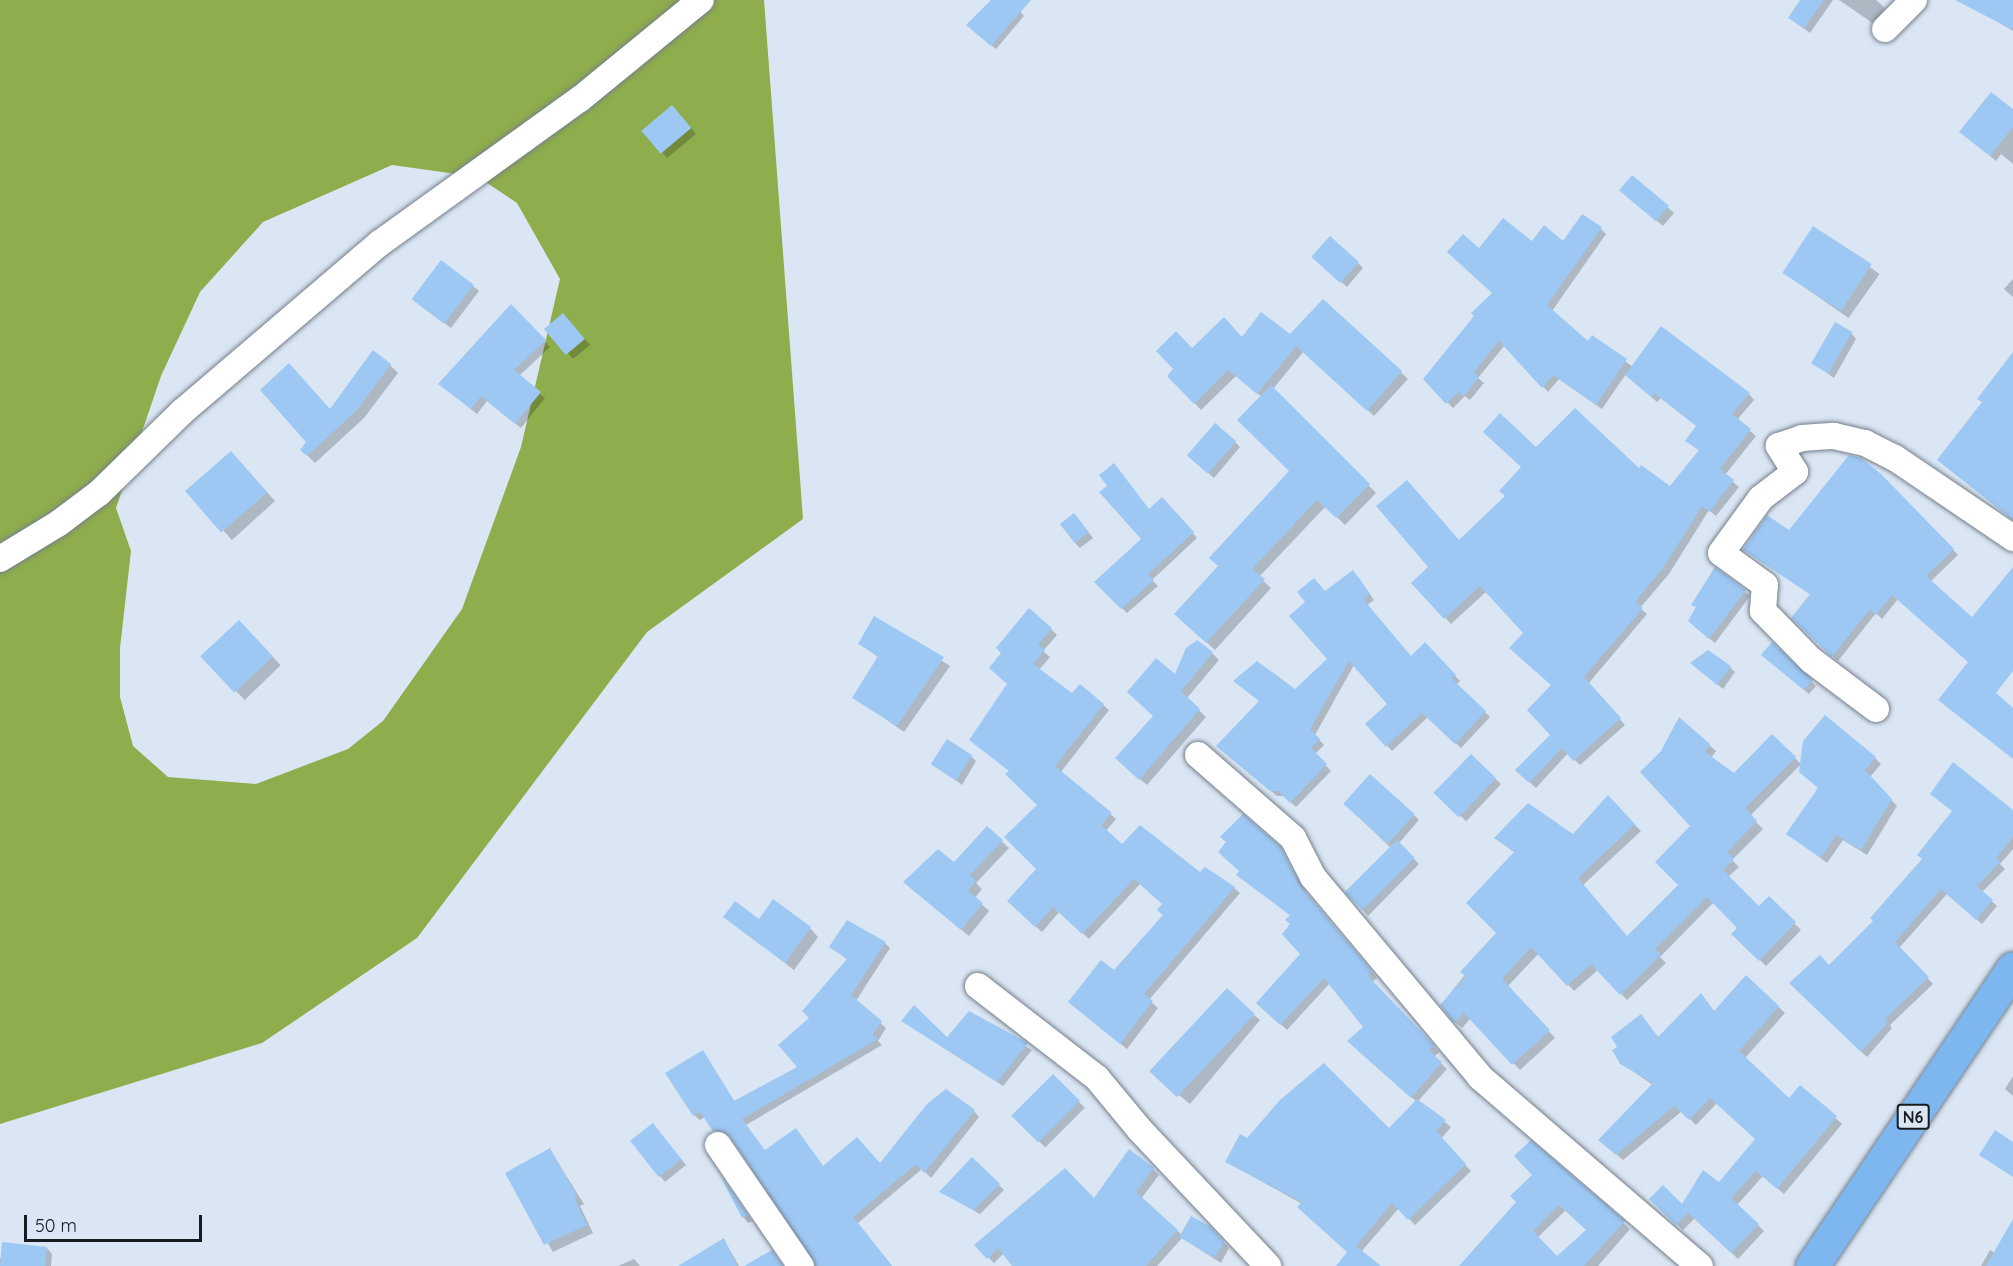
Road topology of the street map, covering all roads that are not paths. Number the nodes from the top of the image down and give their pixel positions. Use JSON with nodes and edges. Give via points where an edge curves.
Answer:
{"nodes":[{"id":1,"x":701,"y":0,"type":"edge"},
{"id":2,"x":1914,"y":0,"type":"edge"},
{"id":3,"x":1885,"y":29,"type":"dead end"},
{"id":4,"x":2013,"y":538,"type":"edge"},
{"id":5,"x":0,"y":559,"type":"edge"},
{"id":6,"x":1875,"y":709,"type":"dead end"},
{"id":7,"x":1198,"y":755,"type":"dead end"},
{"id":8,"x":2013,"y":968,"type":"edge"},
{"id":9,"x":978,"y":986,"type":"dead end"},
{"id":10,"x":718,"y":1145,"type":"dead end"},
{"id":11,"x":801,"y":1266,"type":"edge"},
{"id":12,"x":1268,"y":1266,"type":"edge"},
{"id":13,"x":1700,"y":1266,"type":"edge"},
{"id":14,"x":1812,"y":1266,"type":"edge"}],
"edges":[{"from":1,"to":5,"type":"street","via":[[580,99],[381,243],[182,411],[99,493]]},
{"from":2,"to":3,"type":"street"},
{"from":4,"to":6,"type":"street","via":[[1895,458],[1865,443],[1834,436],[1802,438],[1779,446],[1795,472],[1761,498],[1721,553],[1765,585],[1763,612],[1811,660]]},
{"from":7,"to":13,"type":"street","via":[[1293,838],[1313,877],[1480,1077]]},
{"from":8,"to":14,"type":"highway","number":"N6"},
{"from":9,"to":12,"type":"street","via":[[1098,1078],[1140,1130]]},
{"from":10,"to":11,"type":"street"}]}
